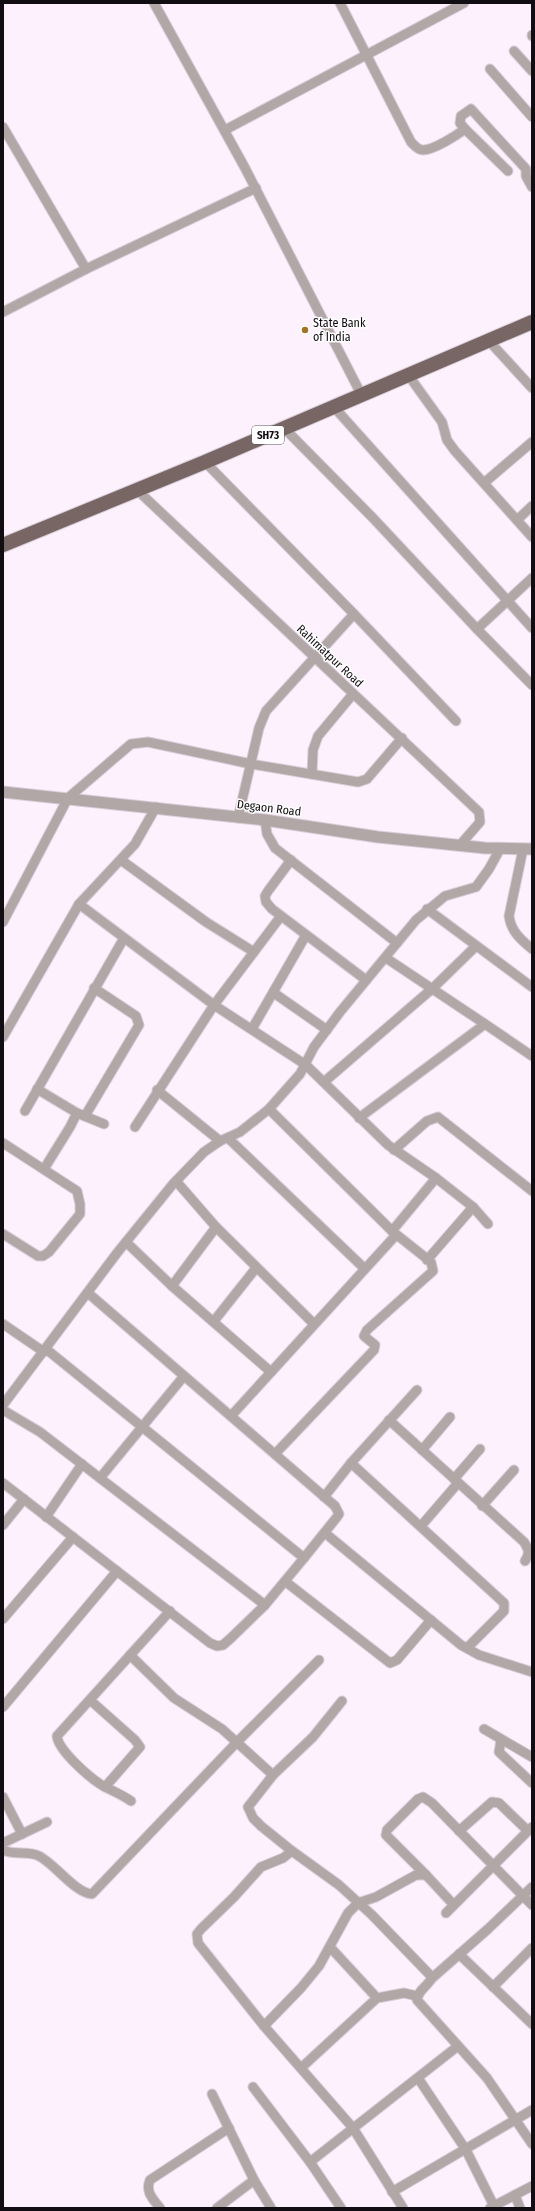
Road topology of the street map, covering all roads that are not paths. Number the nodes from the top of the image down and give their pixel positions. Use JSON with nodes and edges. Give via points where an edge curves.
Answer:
{"nodes":[{"id":1,"x":340,"y":3,"type":"edge"},
{"id":2,"x":464,"y":3,"type":"edge"},
{"id":3,"x":157,"y":5,"type":"edge"},
{"id":4,"x":514,"y":51,"type":"dead end"},
{"id":5,"x":367,"y":55,"type":"junction"},
{"id":6,"x":490,"y":69,"type":"dead end"},
{"id":7,"x":532,"y":71,"type":"edge"},
{"id":8,"x":532,"y":117,"type":"edge"},
{"id":9,"x":3,"y":127,"type":"edge"},
{"id":10,"x":466,"y":129,"type":"junction"},
{"id":11,"x":225,"y":130,"type":"junction"},
{"id":12,"x":529,"y":166,"type":"edge"},
{"id":13,"x":508,"y":171,"type":"dead end"},
{"id":14,"x":532,"y":187,"type":"edge"},
{"id":15,"x":256,"y":188,"type":"junction"},
{"id":16,"x":86,"y":270,"type":"junction"},
{"id":17,"x":3,"y":312,"type":"edge"},
{"id":18,"x":532,"y":322,"type":"edge"},
{"id":19,"x":489,"y":341,"type":"junction"},
{"id":20,"x":409,"y":376,"type":"junction"},
{"id":21,"x":532,"y":388,"type":"edge"},
{"id":22,"x":361,"y":394,"type":"junction"},
{"id":23,"x":334,"y":406,"type":"junction"},
{"id":24,"x":284,"y":428,"type":"junction"},
{"id":25,"x":532,"y":442,"type":"edge"},
{"id":26,"x":205,"y":462,"type":"junction"},
{"id":27,"x":484,"y":483,"type":"junction"},
{"id":28,"x":136,"y":489,"type":"junction"},
{"id":29,"x":532,"y":506,"type":"edge"},
{"id":30,"x":517,"y":520,"type":"junction"},
{"id":31,"x":532,"y":537,"type":"edge"},
{"id":32,"x":3,"y":544,"type":"edge"},
{"id":33,"x":532,"y":578,"type":"edge"},
{"id":34,"x":507,"y":600,"type":"junction"},
{"id":35,"x":354,"y":614,"type":"junction"},
{"id":36,"x":532,"y":628,"type":"edge"},
{"id":37,"x":477,"y":629,"type":"junction"},
{"id":38,"x":314,"y":657,"type":"junction"},
{"id":39,"x":532,"y":685,"type":"edge"},
{"id":40,"x":353,"y":694,"type":"junction"},
{"id":41,"x":456,"y":721,"type":"dead end"},
{"id":42,"x":402,"y":738,"type":"junction"},
{"id":43,"x":251,"y":764,"type":"junction"},
{"id":44,"x":312,"y":774,"type":"junction"},
{"id":45,"x":3,"y":793,"type":"edge"},
{"id":46,"x":68,"y":798,"type":"junction"},
{"id":47,"x":156,"y":807,"type":"junction"},
{"id":48,"x":238,"y":818,"type":"junction"},
{"id":49,"x":265,"y":820,"type":"junction"},
{"id":50,"x":460,"y":845,"type":"junction"},
{"id":51,"x":500,"y":849,"type":"junction"},
{"id":52,"x":527,"y":849,"type":"edge"},
{"id":53,"x":121,"y":860,"type":"junction"},
{"id":54,"x":292,"y":860,"type":"junction"},
{"id":55,"x":79,"y":904,"type":"junction"},
{"id":56,"x":427,"y":909,"type":"junction"},
{"id":57,"x":281,"y":916,"type":"junction"},
{"id":58,"x":3,"y":922,"type":"edge"},
{"id":59,"x":306,"y":935,"type":"junction"},
{"id":60,"x":124,"y":938,"type":"junction"},
{"id":61,"x":397,"y":943,"type":"junction"},
{"id":62,"x":476,"y":946,"type":"junction"},
{"id":63,"x":532,"y":949,"type":"edge"},
{"id":64,"x":254,"y":952,"type":"junction"},
{"id":65,"x":386,"y":958,"type":"junction"},
{"id":66,"x":366,"y":980,"type":"junction"},
{"id":67,"x":532,"y":987,"type":"edge"},
{"id":68,"x":94,"y":988,"type":"junction"},
{"id":69,"x":433,"y":988,"type":"junction"},
{"id":70,"x":274,"y":992,"type":"junction"},
{"id":71,"x":214,"y":1005,"type":"junction"},
{"id":72,"x":485,"y":1024,"type":"junction"},
{"id":73,"x":252,"y":1029,"type":"junction"},
{"id":74,"x":327,"y":1030,"type":"junction"},
{"id":75,"x":3,"y":1037,"type":"edge"},
{"id":76,"x":532,"y":1056,"type":"edge"},
{"id":77,"x":306,"y":1064,"type":"junction"},
{"id":78,"x":324,"y":1082,"type":"junction"},
{"id":79,"x":37,"y":1089,"type":"junction"},
{"id":80,"x":157,"y":1090,"type":"junction"},
{"id":81,"x":269,"y":1109,"type":"junction"},
{"id":82,"x":24,"y":1111,"type":"dead end"},
{"id":83,"x":81,"y":1114,"type":"junction"},
{"id":84,"x":359,"y":1118,"type":"junction"},
{"id":85,"x":104,"y":1124,"type":"dead end"},
{"id":86,"x":135,"y":1127,"type":"dead end"},
{"id":87,"x":224,"y":1139,"type":"junction"},
{"id":88,"x":3,"y":1143,"type":"edge"},
{"id":89,"x":394,"y":1150,"type":"junction"},
{"id":90,"x":44,"y":1169,"type":"junction"},
{"id":91,"x":436,"y":1178,"type":"junction"},
{"id":92,"x":176,"y":1181,"type":"junction"},
{"id":93,"x":532,"y":1191,"type":"edge"},
{"id":94,"x":473,"y":1207,"type":"junction"},
{"id":95,"x":488,"y":1224,"type":"dead end"},
{"id":96,"x":216,"y":1227,"type":"junction"},
{"id":97,"x":394,"y":1233,"type":"junction"},
{"id":98,"x":3,"y":1234,"type":"edge"},
{"id":99,"x":126,"y":1242,"type":"junction"},
{"id":100,"x":427,"y":1260,"type":"junction"},
{"id":101,"x":256,"y":1268,"type":"junction"},
{"id":102,"x":364,"y":1268,"type":"junction"},
{"id":103,"x":172,"y":1286,"type":"junction"},
{"id":104,"x":88,"y":1293,"type":"junction"},
{"id":105,"x":214,"y":1321,"type":"junction"},
{"id":106,"x":3,"y":1324,"type":"edge"},
{"id":107,"x":314,"y":1324,"type":"junction"},
{"id":108,"x":45,"y":1351,"type":"junction"},
{"id":109,"x":271,"y":1372,"type":"junction"},
{"id":110,"x":184,"y":1376,"type":"junction"},
{"id":111,"x":417,"y":1390,"type":"dead end"},
{"id":112,"x":3,"y":1405,"type":"edge"},
{"id":113,"x":3,"y":1410,"type":"edge"},
{"id":114,"x":231,"y":1416,"type":"junction"},
{"id":115,"x":450,"y":1417,"type":"dead end"},
{"id":116,"x":389,"y":1420,"type":"junction"},
{"id":117,"x":143,"y":1426,"type":"junction"},
{"id":118,"x":480,"y":1449,"type":"dead end"},
{"id":119,"x":422,"y":1450,"type":"junction"},
{"id":120,"x":275,"y":1454,"type":"junction"},
{"id":121,"x":351,"y":1463,"type":"junction"},
{"id":122,"x":82,"y":1464,"type":"junction"},
{"id":123,"x":514,"y":1470,"type":"dead end"},
{"id":124,"x":100,"y":1478,"type":"junction"},
{"id":125,"x":456,"y":1481,"type":"junction"},
{"id":126,"x":3,"y":1483,"type":"edge"},
{"id":127,"x":324,"y":1497,"type":"junction"},
{"id":128,"x":24,"y":1499,"type":"junction"},
{"id":129,"x":482,"y":1506,"type":"junction"},
{"id":130,"x":46,"y":1517,"type":"junction"},
{"id":131,"x":3,"y":1525,"type":"edge"},
{"id":132,"x":421,"y":1526,"type":"junction"},
{"id":133,"x":325,"y":1533,"type":"junction"},
{"id":134,"x":73,"y":1537,"type":"junction"},
{"id":135,"x":304,"y":1558,"type":"junction"},
{"id":136,"x":525,"y":1561,"type":"dead end"},
{"id":137,"x":117,"y":1570,"type":"junction"},
{"id":138,"x":286,"y":1582,"type":"junction"},
{"id":139,"x":265,"y":1605,"type":"junction"},
{"id":140,"x":170,"y":1611,"type":"junction"},
{"id":141,"x":3,"y":1619,"type":"edge"},
{"id":142,"x":431,"y":1620,"type":"junction"},
{"id":143,"x":467,"y":1648,"type":"junction"},
{"id":144,"x":130,"y":1655,"type":"junction"},
{"id":145,"x":319,"y":1660,"type":"dead end"},
{"id":146,"x":532,"y":1672,"type":"edge"},
{"id":147,"x":90,"y":1700,"type":"junction"},
{"id":148,"x":342,"y":1701,"type":"dead end"},
{"id":149,"x":3,"y":1707,"type":"edge"},
{"id":150,"x":484,"y":1729,"type":"dead end"},
{"id":151,"x":500,"y":1740,"type":"junction"},
{"id":152,"x":238,"y":1741,"type":"junction"},
{"id":153,"x":532,"y":1757,"type":"edge"},
{"id":154,"x":273,"y":1775,"type":"junction"},
{"id":155,"x":532,"y":1783,"type":"edge"},
{"id":156,"x":105,"y":1787,"type":"junction"},
{"id":157,"x":3,"y":1797,"type":"edge"},
{"id":158,"x":131,"y":1801,"type":"dead end"},
{"id":159,"x":47,"y":1822,"type":"dead end"},
{"id":160,"x":530,"y":1829,"type":"edge"},
{"id":161,"x":459,"y":1831,"type":"junction"},
{"id":162,"x":22,"y":1834,"type":"junction"},
{"id":163,"x":3,"y":1843,"type":"edge"},
{"id":164,"x":3,"y":1850,"type":"edge"},
{"id":165,"x":292,"y":1851,"type":"junction"},
{"id":166,"x":494,"y":1866,"type":"junction"},
{"id":167,"x":426,"y":1875,"type":"junction"},
{"id":168,"x":532,"y":1887,"type":"edge"},
{"id":169,"x":523,"y":1897,"type":"junction"},
{"id":170,"x":358,"y":1903,"type":"junction"},
{"id":171,"x":453,"y":1904,"type":"junction"},
{"id":172,"x":532,"y":1905,"type":"edge"},
{"id":173,"x":446,"y":1913,"type":"dead end"},
{"id":174,"x":330,"y":1947,"type":"junction"},
{"id":175,"x":532,"y":1948,"type":"edge"},
{"id":176,"x":459,"y":1954,"type":"junction"},
{"id":177,"x":431,"y":1979,"type":"junction"},
{"id":178,"x":493,"y":1987,"type":"junction"},
{"id":179,"x":418,"y":1996,"type":"junction"},
{"id":180,"x":377,"y":1998,"type":"junction"},
{"id":181,"x":532,"y":2024,"type":"edge"},
{"id":182,"x":264,"y":2026,"type":"junction"},
{"id":183,"x":458,"y":2046,"type":"junction"},
{"id":184,"x":301,"y":2068,"type":"junction"},
{"id":185,"x":418,"y":2078,"type":"junction"},
{"id":186,"x":253,"y":2088,"type":"dead end"},
{"id":187,"x":212,"y":2094,"type":"dead end"},
{"id":188,"x":532,"y":2110,"type":"edge"},
{"id":189,"x":516,"y":2121,"type":"junction"},
{"id":190,"x":229,"y":2128,"type":"junction"},
{"id":191,"x":353,"y":2128,"type":"junction"},
{"id":192,"x":532,"y":2144,"type":"edge"},
{"id":193,"x":466,"y":2150,"type":"junction"},
{"id":194,"x":310,"y":2162,"type":"junction"},
{"id":195,"x":254,"y":2180,"type":"junction"},
{"id":196,"x":532,"y":2186,"type":"edge"},
{"id":197,"x":392,"y":2192,"type":"junction"},
{"id":198,"x":515,"y":2195,"type":"junction"},
{"id":199,"x":492,"y":2207,"type":"edge"},
{"id":200,"x":160,"y":2208,"type":"edge"},
{"id":201,"x":217,"y":2208,"type":"edge"},
{"id":202,"x":271,"y":2208,"type":"edge"},
{"id":203,"x":341,"y":2208,"type":"edge"},
{"id":204,"x":403,"y":2208,"type":"edge"},
{"id":205,"x":520,"y":2208,"type":"edge"}],
"edges":[{"from":1,"to":5,"type":"street"},
{"from":2,"to":5,"type":"street"},
{"from":3,"to":11,"type":"street"},
{"from":4,"to":7,"type":"street"},
{"from":5,"to":10,"type":"street","via":[[411,142],[416,147],[422,150],[430,149]]},
{"from":5,"to":11,"type":"street"},
{"from":6,"to":8,"type":"street"},
{"from":9,"to":16,"type":"street"},
{"from":10,"to":12,"type":"street","via":[[460,123],[461,116],[472,109]]},
{"from":10,"to":13,"type":"street"},
{"from":11,"to":15,"type":"street"},
{"from":12,"to":14,"type":"street","via":[[526,176]]},
{"from":15,"to":16,"type":"street"},
{"from":15,"to":22,"type":"street"},
{"from":16,"to":17,"type":"street"},
{"from":18,"to":19,"type":"main road","number":"SH73"},
{"from":19,"to":20,"type":"main road","number":"SH73"},
{"from":19,"to":21,"type":"street"},
{"from":20,"to":22,"type":"main road","number":"SH73"},
{"from":20,"to":27,"type":"street","via":[[442,422],[447,440],[454,451]]},
{"from":22,"to":23,"type":"main road","number":"SH73"},
{"from":23,"to":24,"type":"main road","number":"SH73"},
{"from":23,"to":34,"type":"street"},
{"from":24,"to":26,"type":"main road","number":"SH73"},
{"from":24,"to":37,"type":"street"},
{"from":25,"to":27,"type":"street"},
{"from":26,"to":28,"type":"main road","number":"SH73"},
{"from":26,"to":35,"type":"street"},
{"from":27,"to":30,"type":"street"},
{"from":28,"to":32,"type":"main road","number":"SH73"},
{"from":28,"to":38,"type":"street","name":"Rahimatpur Road"},
{"from":29,"to":30,"type":"street"},
{"from":30,"to":31,"type":"street"},
{"from":33,"to":34,"type":"street"},
{"from":34,"to":36,"type":"street"},
{"from":34,"to":37,"type":"street"},
{"from":35,"to":38,"type":"street"},
{"from":35,"to":41,"type":"street"},
{"from":37,"to":39,"type":"street"},
{"from":38,"to":40,"type":"street","name":"Rahimatpur Road"},
{"from":38,"to":43,"type":"street","via":[[266,711],[259,728]]},
{"from":40,"to":42,"type":"street","name":"Rahimatpur Road"},
{"from":40,"to":44,"type":"street","via":[[318,736],[313,750]]},
{"from":42,"to":44,"type":"street","via":[[363,781]]},
{"from":42,"to":50,"type":"street","name":"Rahimatpur Road","via":[[479,812],[480,822]]},
{"from":43,"to":44,"type":"street"},
{"from":43,"to":46,"type":"street","via":[[148,742],[137,742],[131,744]]},
{"from":43,"to":48,"type":"street"},
{"from":45,"to":46,"type":"street","name":"Degaon Road"},
{"from":46,"to":47,"type":"street","name":"Degaon Road"},
{"from":46,"to":58,"type":"street"},
{"from":47,"to":48,"type":"street","name":"Degaon Road"},
{"from":47,"to":53,"type":"street","via":[[135,844]]},
{"from":48,"to":49,"type":"street","name":"Degaon Road"},
{"from":49,"to":50,"type":"street","name":"Degaon Road","via":[[378,837]]},
{"from":49,"to":54,"type":"street","via":[[270,841]]},
{"from":50,"to":51,"type":"street","name":"Degaon Road"},
{"from":51,"to":52,"type":"street","name":"Degaon Road"},
{"from":51,"to":56,"type":"street","via":[[476,887],[445,896]]},
{"from":52,"to":63,"type":"street","via":[[510,924],[517,936]]},
{"from":53,"to":55,"type":"street"},
{"from":53,"to":64,"type":"street","via":[[206,922]]},
{"from":54,"to":57,"type":"street","via":[[265,896],[266,902]]},
{"from":54,"to":61,"type":"street"},
{"from":55,"to":60,"type":"street"},
{"from":55,"to":75,"type":"street"},
{"from":56,"to":61,"type":"street"},
{"from":56,"to":62,"type":"street"},
{"from":57,"to":59,"type":"street"},
{"from":57,"to":64,"type":"street"},
{"from":59,"to":66,"type":"street"},
{"from":59,"to":70,"type":"street"},
{"from":60,"to":68,"type":"street"},
{"from":60,"to":71,"type":"street"},
{"from":61,"to":65,"type":"street"},
{"from":62,"to":67,"type":"street"},
{"from":62,"to":69,"type":"street"},
{"from":64,"to":71,"type":"street"},
{"from":65,"to":66,"type":"street"},
{"from":65,"to":69,"type":"street"},
{"from":66,"to":74,"type":"street"},
{"from":68,"to":79,"type":"street"},
{"from":68,"to":83,"type":"street","via":[[136,1016],[139,1025]]},
{"from":69,"to":72,"type":"street"},
{"from":69,"to":78,"type":"street"},
{"from":70,"to":73,"type":"street"},
{"from":70,"to":74,"type":"street"},
{"from":71,"to":73,"type":"street"},
{"from":71,"to":80,"type":"street"},
{"from":72,"to":76,"type":"street"},
{"from":72,"to":84,"type":"street"},
{"from":73,"to":77,"type":"street"},
{"from":74,"to":77,"type":"street","via":[[314,1047]]},
{"from":77,"to":78,"type":"street"},
{"from":77,"to":81,"type":"street"},
{"from":78,"to":84,"type":"street"},
{"from":79,"to":82,"type":"street"},
{"from":79,"to":83,"type":"street"},
{"from":80,"to":86,"type":"street"},
{"from":80,"to":87,"type":"street"},
{"from":81,"to":87,"type":"street"},
{"from":81,"to":97,"type":"street"},
{"from":83,"to":85,"type":"street"},
{"from":83,"to":90,"type":"street"},
{"from":84,"to":89,"type":"street"},
{"from":87,"to":92,"type":"street","via":[[204,1152]]},
{"from":87,"to":102,"type":"street"},
{"from":88,"to":90,"type":"street"},
{"from":89,"to":91,"type":"street"},
{"from":89,"to":93,"type":"street","via":[[427,1121],[438,1117]]},
{"from":90,"to":98,"type":"street","via":[[77,1191],[80,1214],[43,1256],[38,1256]]},
{"from":91,"to":94,"type":"street"},
{"from":91,"to":97,"type":"street"},
{"from":92,"to":96,"type":"street"},
{"from":92,"to":99,"type":"street"},
{"from":94,"to":95,"type":"street"},
{"from":94,"to":100,"type":"street"},
{"from":96,"to":101,"type":"street"},
{"from":96,"to":103,"type":"street"},
{"from":97,"to":100,"type":"street"},
{"from":97,"to":102,"type":"street"},
{"from":99,"to":103,"type":"street"},
{"from":99,"to":104,"type":"street"},
{"from":100,"to":120,"type":"street","via":[[433,1265],[433,1271],[364,1333],[375,1346],[374,1350]]},
{"from":101,"to":105,"type":"street"},
{"from":101,"to":107,"type":"street"},
{"from":102,"to":107,"type":"street"},
{"from":103,"to":105,"type":"street"},
{"from":104,"to":108,"type":"street"},
{"from":104,"to":110,"type":"street"},
{"from":105,"to":109,"type":"street"},
{"from":106,"to":108,"type":"street"},
{"from":107,"to":109,"type":"street"},
{"from":108,"to":112,"type":"street"},
{"from":108,"to":117,"type":"street"},
{"from":109,"to":114,"type":"street"},
{"from":110,"to":114,"type":"street"},
{"from":110,"to":117,"type":"street"},
{"from":111,"to":116,"type":"street"},
{"from":113,"to":122,"type":"street","via":[[40,1432]]},
{"from":114,"to":120,"type":"street"},
{"from":115,"to":119,"type":"street"},
{"from":116,"to":119,"type":"street"},
{"from":116,"to":121,"type":"street"},
{"from":117,"to":124,"type":"street"},
{"from":117,"to":135,"type":"street"},
{"from":118,"to":125,"type":"street"},
{"from":119,"to":125,"type":"street"},
{"from":120,"to":127,"type":"street"},
{"from":121,"to":127,"type":"street"},
{"from":121,"to":132,"type":"street"},
{"from":122,"to":124,"type":"street"},
{"from":122,"to":130,"type":"street"},
{"from":123,"to":129,"type":"street"},
{"from":124,"to":139,"type":"street"},
{"from":125,"to":129,"type":"street"},
{"from":125,"to":132,"type":"street"},
{"from":126,"to":128,"type":"street"},
{"from":127,"to":133,"type":"street","via":[[335,1506],[339,1514]]},
{"from":128,"to":130,"type":"street"},
{"from":128,"to":131,"type":"street"},
{"from":129,"to":136,"type":"street","via":[[524,1542],[529,1550]]},
{"from":130,"to":134,"type":"street"},
{"from":132,"to":143,"type":"street","via":[[504,1603],[504,1611]]},
{"from":133,"to":135,"type":"street"},
{"from":133,"to":142,"type":"street"},
{"from":134,"to":137,"type":"street"},
{"from":134,"to":141,"type":"street"},
{"from":135,"to":138,"type":"street"},
{"from":137,"to":140,"type":"street"},
{"from":137,"to":149,"type":"street"},
{"from":138,"to":139,"type":"street"},
{"from":138,"to":142,"type":"street","via":[[390,1663],[397,1660]]},
{"from":139,"to":140,"type":"street","via":[[224,1645],[217,1646]]},
{"from":140,"to":144,"type":"street"},
{"from":142,"to":143,"type":"street"},
{"from":143,"to":146,"type":"street","via":[[479,1655]]},
{"from":144,"to":147,"type":"street"},
{"from":144,"to":152,"type":"street","via":[[174,1698]]},
{"from":145,"to":152,"type":"street"},
{"from":147,"to":156,"type":"street","via":[[60,1730],[57,1742]]},
{"from":147,"to":156,"type":"street","via":[[140,1747]]},
{"from":148,"to":154,"type":"street","via":[[313,1736]]},
{"from":150,"to":151,"type":"street"},
{"from":151,"to":153,"type":"street"},
{"from":151,"to":155,"type":"street","via":[[499,1752]]},
{"from":152,"to":154,"type":"street"},
{"from":152,"to":164,"type":"street","via":[[92,1894],[82,1891],[39,1856],[30,1853],[13,1854]]},
{"from":154,"to":165,"type":"street","via":[[248,1807],[249,1812],[261,1826]]},
{"from":156,"to":158,"type":"street"},
{"from":157,"to":162,"type":"street"},
{"from":159,"to":162,"type":"street"},
{"from":160,"to":161,"type":"street","via":[[499,1803],[492,1802]]},
{"from":160,"to":166,"type":"street"},
{"from":161,"to":166,"type":"street"},
{"from":161,"to":167,"type":"street","via":[[423,1797],[387,1830],[388,1839]]},
{"from":162,"to":163,"type":"street"},
{"from":165,"to":170,"type":"street","via":[[339,1885]]},
{"from":165,"to":182,"type":"street","via":[[283,1858],[261,1867],[197,1934],[202,1950]]},
{"from":166,"to":169,"type":"street"},
{"from":166,"to":171,"type":"street"},
{"from":167,"to":170,"type":"street","via":[[416,1875],[376,1897]]},
{"from":167,"to":171,"type":"street"},
{"from":168,"to":169,"type":"street"},
{"from":169,"to":172,"type":"street"},
{"from":169,"to":176,"type":"street"},
{"from":170,"to":174,"type":"street","via":[[348,1913]]},
{"from":170,"to":177,"type":"street","via":[[372,1914]]},
{"from":171,"to":173,"type":"street"},
{"from":174,"to":180,"type":"street"},
{"from":174,"to":182,"type":"street","via":[[301,1988]]},
{"from":175,"to":178,"type":"street"},
{"from":176,"to":177,"type":"street"},
{"from":176,"to":178,"type":"street"},
{"from":177,"to":179,"type":"street"},
{"from":178,"to":181,"type":"street"},
{"from":179,"to":180,"type":"street","via":[[404,1993]]},
{"from":179,"to":183,"type":"street","via":[[420,2004]]},
{"from":180,"to":184,"type":"street"},
{"from":182,"to":184,"type":"street"},
{"from":183,"to":185,"type":"street"},
{"from":183,"to":189,"type":"street","via":[[486,2078]]},
{"from":184,"to":191,"type":"street"},
{"from":185,"to":191,"type":"street"},
{"from":185,"to":193,"type":"street"},
{"from":186,"to":194,"type":"street"},
{"from":187,"to":190,"type":"street"},
{"from":188,"to":189,"type":"street"},
{"from":189,"to":192,"type":"street"},
{"from":189,"to":193,"type":"street"},
{"from":190,"to":195,"type":"street"},
{"from":190,"to":200,"type":"street","via":[[150,2180],[148,2193]]},
{"from":191,"to":194,"type":"street"},
{"from":191,"to":197,"type":"street"},
{"from":193,"to":197,"type":"street"},
{"from":193,"to":199,"type":"street"},
{"from":194,"to":203,"type":"street"},
{"from":195,"to":201,"type":"street"},
{"from":195,"to":202,"type":"street"},
{"from":196,"to":198,"type":"street"},
{"from":197,"to":204,"type":"street"},
{"from":198,"to":199,"type":"street"},
{"from":198,"to":205,"type":"street"}]}
